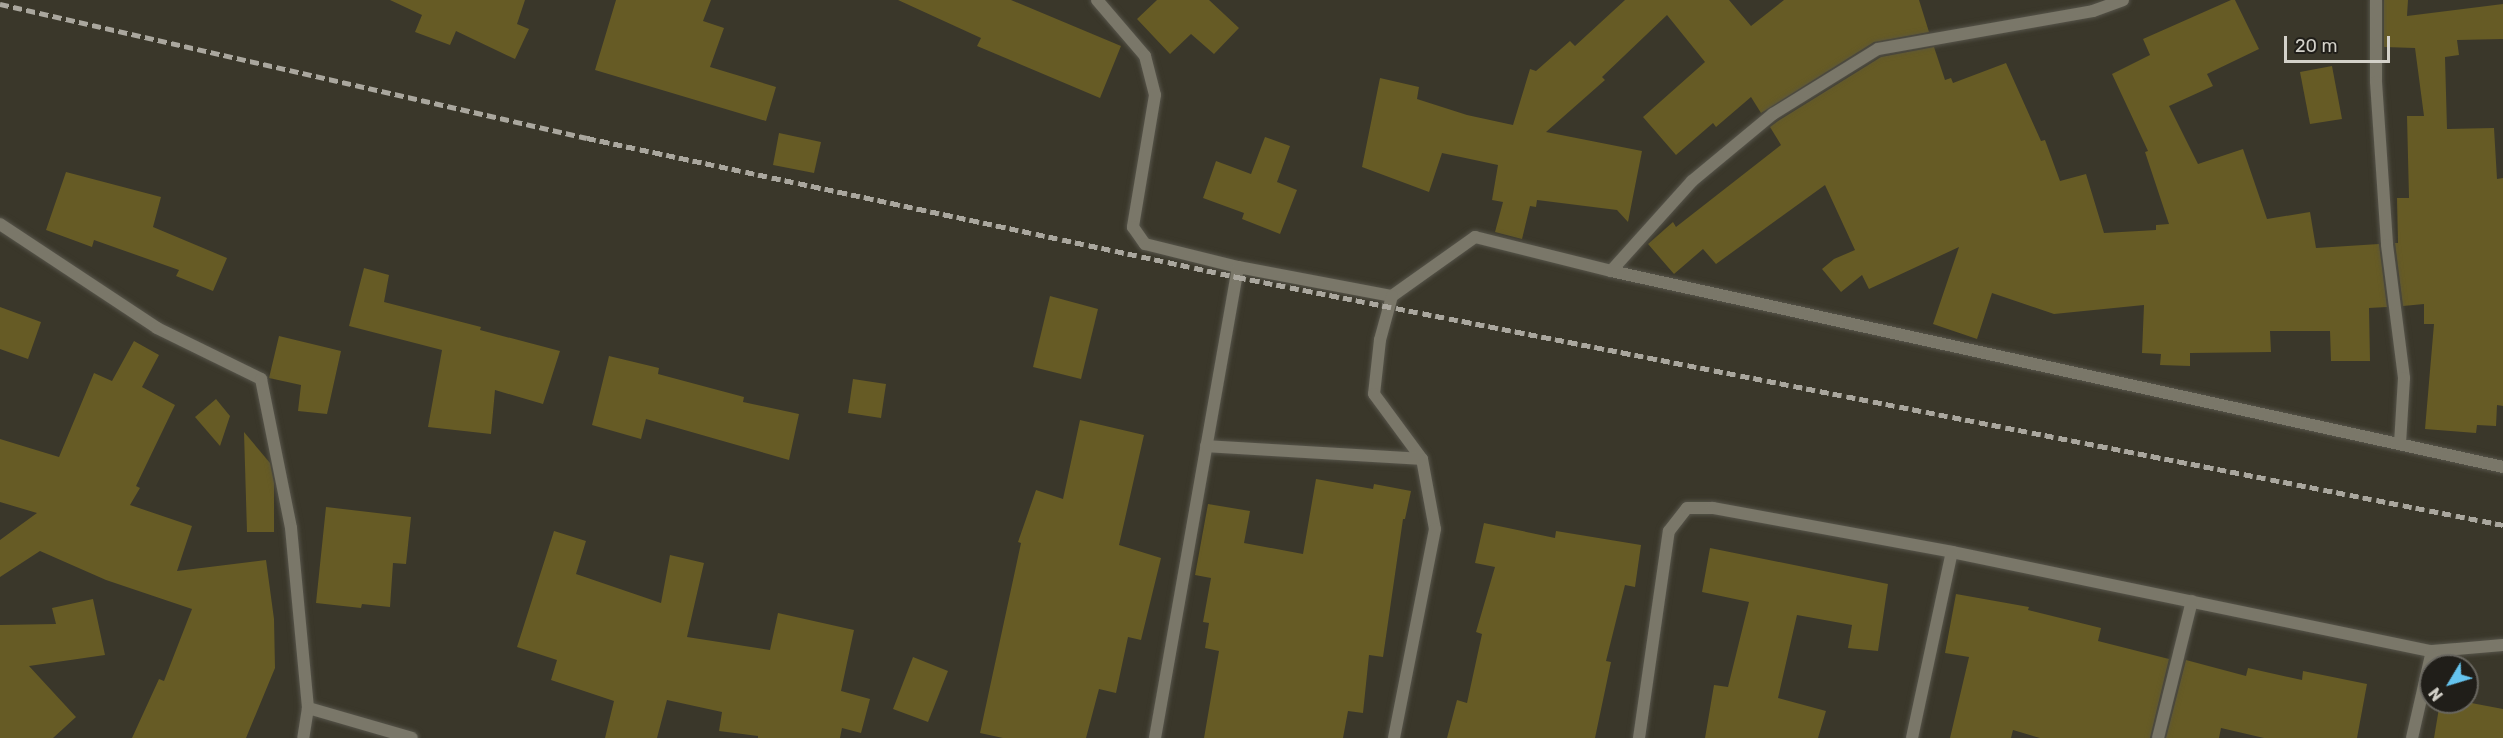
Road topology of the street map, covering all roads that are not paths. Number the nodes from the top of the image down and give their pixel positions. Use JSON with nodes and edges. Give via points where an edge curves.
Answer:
{"nodes":[{"id":1,"x":1097,"y":0,"type":"edge"},
{"id":2,"x":2123,"y":0,"type":"edge"},
{"id":3,"x":2376,"y":0,"type":"edge"},
{"id":4,"x":0,"y":224,"type":"edge"},
{"id":5,"x":1238,"y":267,"type":"junction"},
{"id":6,"x":1611,"y":271,"type":"junction"},
{"id":7,"x":1392,"y":296,"type":"junction"},
{"id":8,"x":2400,"y":443,"type":"junction"},
{"id":9,"x":1206,"y":446,"type":"junction"},
{"id":10,"x":1422,"y":459,"type":"junction"},
{"id":11,"x":2503,"y":467,"type":"edge"},
{"id":12,"x":1952,"y":552,"type":"junction"},
{"id":13,"x":2192,"y":601,"type":"junction"},
{"id":14,"x":2503,"y":645,"type":"edge"},
{"id":15,"x":2432,"y":651,"type":"junction"},
{"id":16,"x":308,"y":708,"type":"junction"},
{"id":17,"x":303,"y":738,"type":"edge"},
{"id":18,"x":412,"y":738,"type":"edge"},
{"id":19,"x":1155,"y":738,"type":"edge"},
{"id":20,"x":1394,"y":738,"type":"edge"},
{"id":21,"x":1639,"y":738,"type":"edge"},
{"id":22,"x":1912,"y":738,"type":"edge"},
{"id":23,"x":2158,"y":738,"type":"edge"},
{"id":24,"x":2412,"y":738,"type":"edge"}],
"edges":[{"from":1,"to":5,"type":"street","via":[[1145,56],[1155,95],[1133,227],[1145,244]]},
{"from":2,"to":6,"type":"street","via":[[2093,11],[1878,49],[1773,114],[1692,181]]},
{"from":3,"to":8,"type":"street","via":[[2376,82],[2387,245],[2403,378]]},
{"from":4,"to":16,"type":"street","via":[[158,328],[261,379],[291,528]]},
{"from":5,"to":7,"type":"street"},
{"from":5,"to":9,"type":"street"},
{"from":6,"to":7,"type":"street","via":[[1475,237]]},
{"from":6,"to":8,"type":"street"},
{"from":7,"to":10,"type":"street","via":[[1380,340],[1374,394]]},
{"from":8,"to":11,"type":"street"},
{"from":9,"to":10,"type":"street"},
{"from":9,"to":19,"type":"street"},
{"from":10,"to":20,"type":"street","via":[[1435,529]]},
{"from":12,"to":13,"type":"street"},
{"from":12,"to":21,"type":"street","via":[[1713,508],[1687,508],[1669,531]]},
{"from":12,"to":22,"type":"street"},
{"from":13,"to":15,"type":"street"},
{"from":13,"to":23,"type":"street"},
{"from":14,"to":15,"type":"street"},
{"from":15,"to":24,"type":"street"},
{"from":16,"to":17,"type":"street"},
{"from":16,"to":18,"type":"street"}]}
